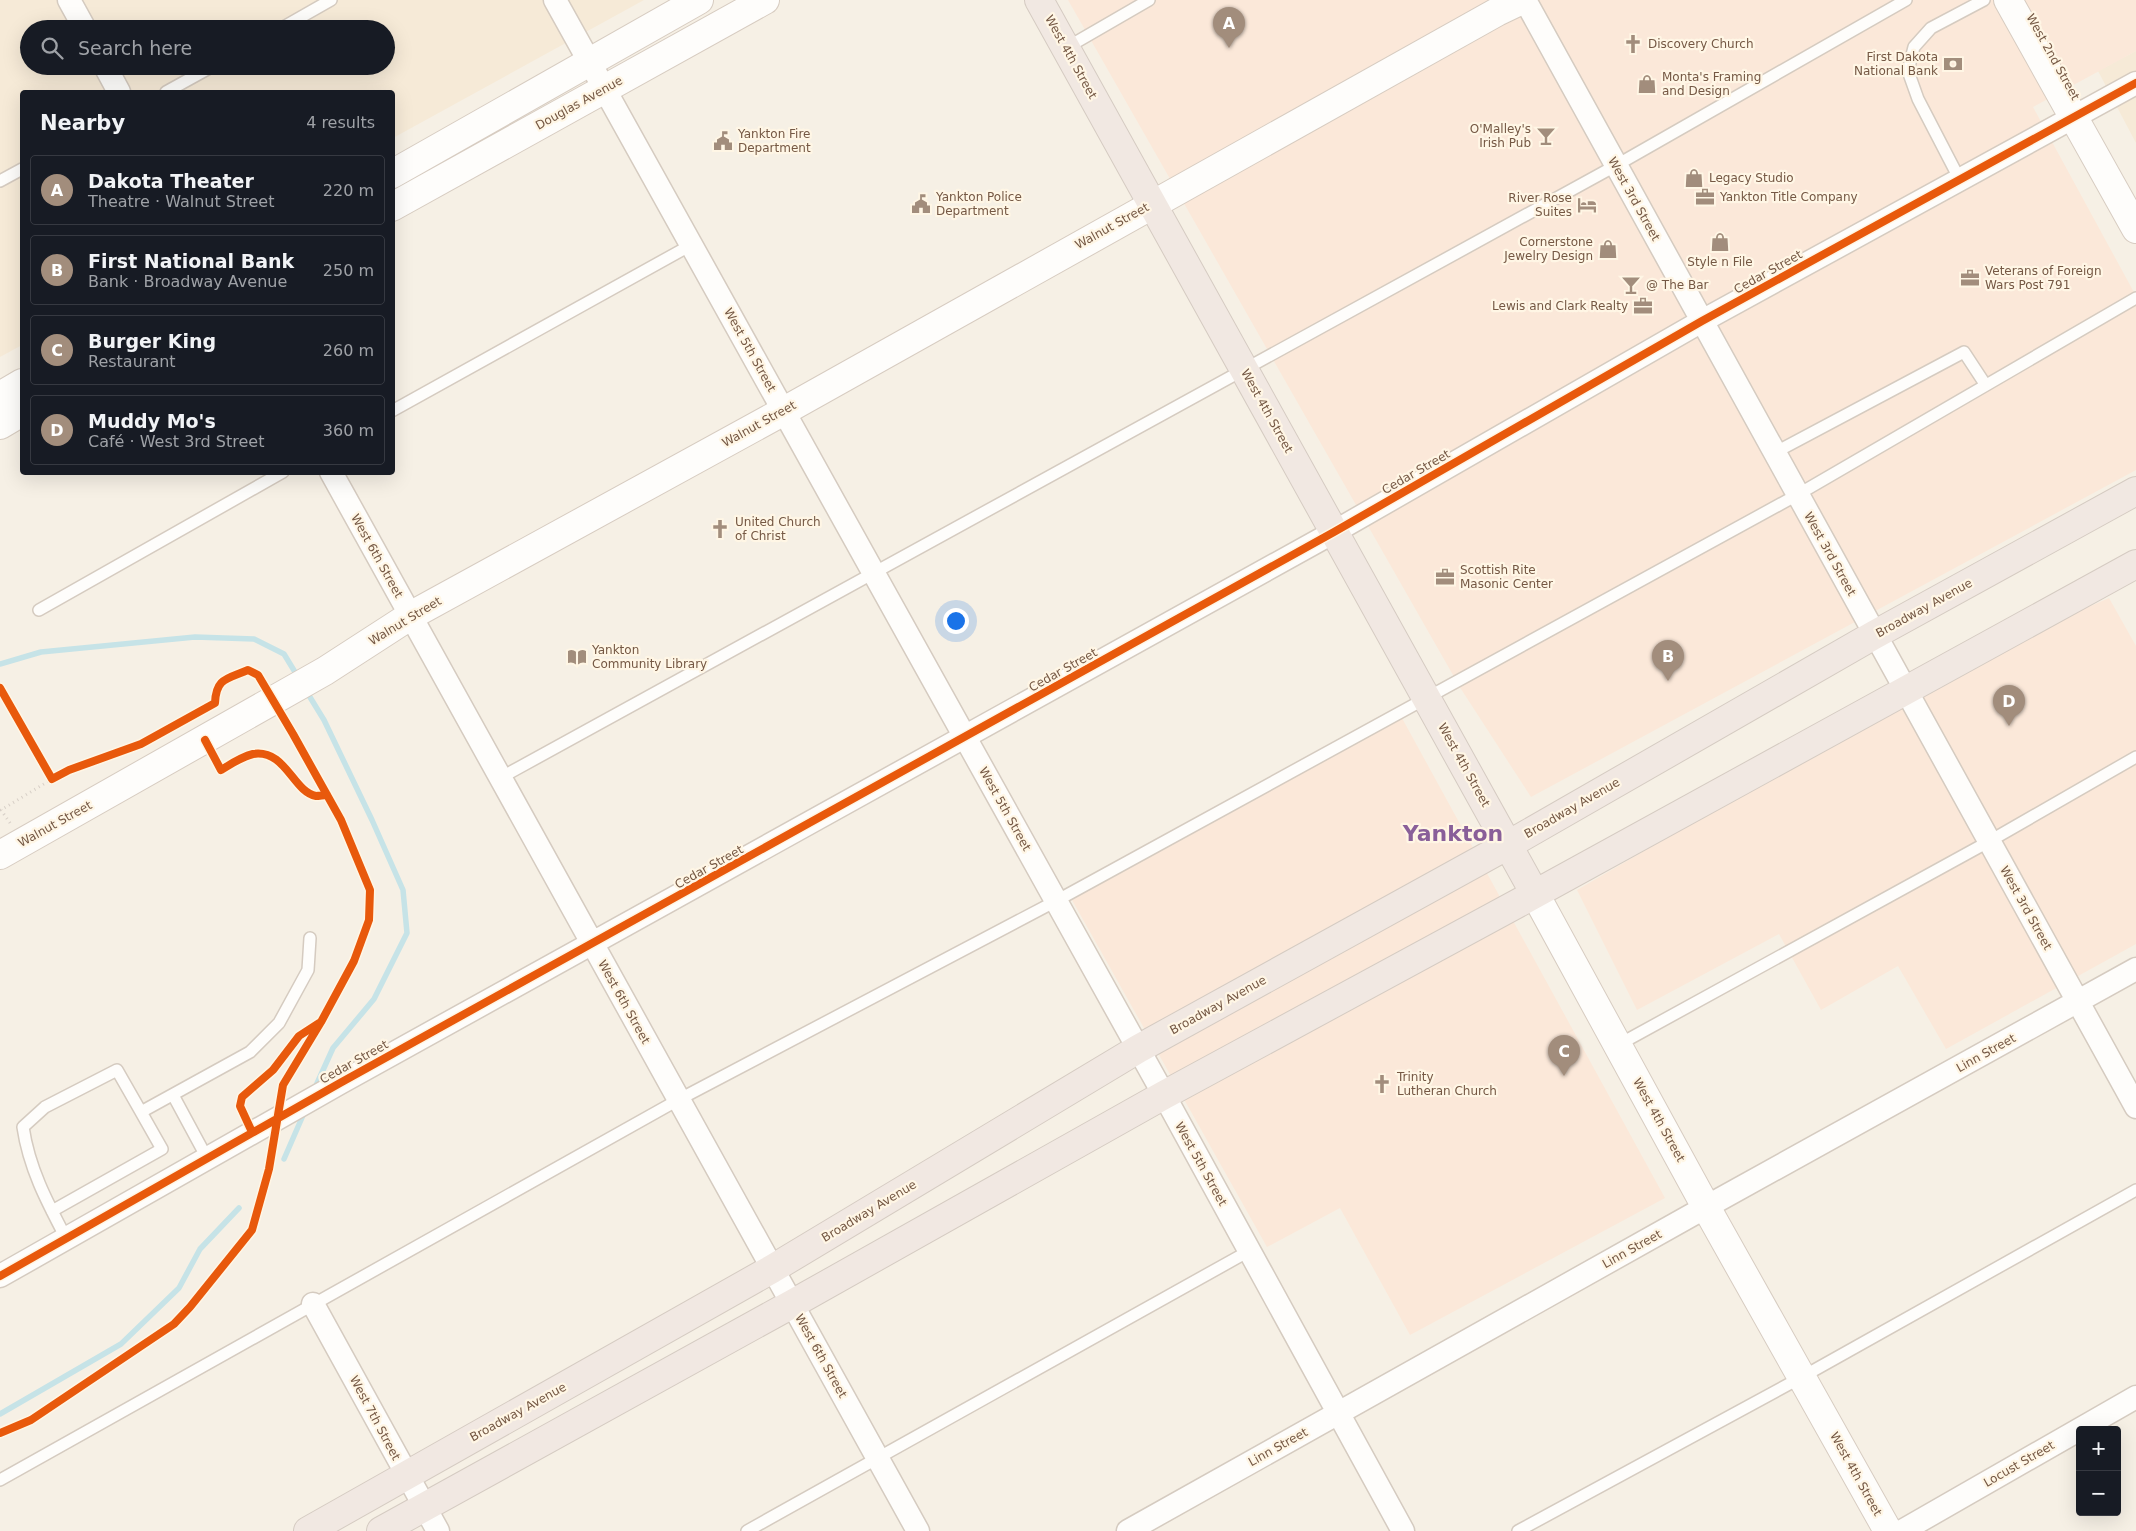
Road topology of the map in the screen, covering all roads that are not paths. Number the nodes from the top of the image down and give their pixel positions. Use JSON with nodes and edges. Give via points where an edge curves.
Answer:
{"nodes":[{"id":1,"x":69,"y":0,"type":"edge"},
{"id":2,"x":331,"y":0,"type":"edge"},
{"id":3,"x":555,"y":0,"type":"edge"},
{"id":4,"x":699,"y":0,"type":"edge"},
{"id":5,"x":765,"y":0,"type":"edge"},
{"id":6,"x":1039,"y":0,"type":"edge"},
{"id":7,"x":1149,"y":0,"type":"edge"},
{"id":8,"x":1524,"y":0,"type":"edge"},
{"id":9,"x":1906,"y":0,"type":"edge"},
{"id":10,"x":1984,"y":0,"type":"edge"},
{"id":11,"x":2008,"y":0,"type":"edge"},
{"id":12,"x":79,"y":20,"type":"edge"},
{"id":13,"x":296,"y":20,"type":"edge"},
{"id":14,"x":1066,"y":48,"type":"junction"},
{"id":15,"x":589,"y":62,"type":"junction"},
{"id":16,"x":110,"y":75,"type":"edge"},
{"id":17,"x":197,"y":75,"type":"edge"},
{"id":18,"x":2136,"y":83,"type":"edge"},
{"id":19,"x":604,"y":89,"type":"junction"},
{"id":20,"x":118,"y":90,"type":"edge"},
{"id":21,"x":170,"y":90,"type":"edge"},
{"id":22,"x":2074,"y":117,"type":"junction"},
{"id":23,"x":1615,"y":166,"type":"junction"},
{"id":24,"x":20,"y":170,"type":"edge"},
{"id":25,"x":395,"y":172,"type":"edge"},
{"id":26,"x":1960,"y":180,"type":"junction"},
{"id":27,"x":0,"y":181,"type":"edge"},
{"id":28,"x":1152,"y":204,"type":"junction"},
{"id":29,"x":395,"y":205,"type":"edge"},
{"id":30,"x":2136,"y":229,"type":"edge"},
{"id":31,"x":691,"y":245,"type":"junction"},
{"id":32,"x":2136,"y":298,"type":"edge"},
{"id":33,"x":1702,"y":321,"type":"junction"},
{"id":34,"x":1244,"y":369,"type":"junction"},
{"id":35,"x":20,"y":384,"type":"edge"},
{"id":36,"x":1985,"y":384,"type":"junction"},
{"id":37,"x":0,"y":396,"type":"edge"},
{"id":38,"x":395,"y":409,"type":"edge"},
{"id":39,"x":784,"y":411,"type":"junction"},
{"id":40,"x":20,"y":413,"type":"edge"},
{"id":41,"x":0,"y":425,"type":"edge"},
{"id":42,"x":1774,"y":453,"type":"junction"},
{"id":43,"x":278,"y":475,"type":"edge"},
{"id":44,"x":333,"y":475,"type":"edge"},
{"id":45,"x":2136,"y":492,"type":"edge"},
{"id":46,"x":1797,"y":495,"type":"junction"},
{"id":47,"x":1334,"y":532,"type":"junction"},
{"id":48,"x":2136,"y":564,"type":"edge"},
{"id":49,"x":874,"y":572,"type":"junction"},
{"id":50,"x":39,"y":610,"type":"dead end"},
{"id":51,"x":410,"y":616,"type":"junction"},
{"id":52,"x":1874,"y":636,"type":"junction"},
{"id":53,"x":1905,"y":690,"type":"junction"},
{"id":54,"x":1426,"y":698,"type":"junction"},
{"id":55,"x":965,"y":738,"type":"junction"},
{"id":56,"x":2136,"y":757,"type":"edge"},
{"id":57,"x":500,"y":778,"type":"junction"},
{"id":58,"x":1988,"y":842,"type":"junction"},
{"id":59,"x":1508,"y":845,"type":"junction"},
{"id":60,"x":11,"y":849,"type":"edge"},
{"id":61,"x":1535,"y":894,"type":"junction"},
{"id":62,"x":1056,"y":901,"type":"junction"},
{"id":63,"x":310,"y":938,"type":"dead end"},
{"id":64,"x":592,"y":944,"type":"junction"},
{"id":65,"x":2136,"y":970,"type":"edge"},
{"id":66,"x":2078,"y":1001,"type":"junction"},
{"id":67,"x":1618,"y":1046,"type":"junction"},
{"id":68,"x":1138,"y":1049,"type":"junction"},
{"id":69,"x":173,"y":1095,"type":"junction"},
{"id":70,"x":1164,"y":1095,"type":"junction"},
{"id":71,"x":678,"y":1100,"type":"junction"},
{"id":72,"x":2136,"y":1107,"type":"edge"},
{"id":73,"x":141,"y":1112,"type":"junction"},
{"id":74,"x":207,"y":1158,"type":"junction"},
{"id":75,"x":2136,"y":1190,"type":"edge"},
{"id":76,"x":1706,"y":1207,"type":"junction"},
{"id":77,"x":52,"y":1211,"type":"junction"},
{"id":78,"x":66,"y":1238,"type":"junction"},
{"id":79,"x":1249,"y":1251,"type":"junction"},
{"id":80,"x":772,"y":1269,"type":"junction"},
{"id":81,"x":0,"y":1276,"type":"edge"},
{"id":82,"x":313,"y":1304,"type":"junction"},
{"id":83,"x":792,"y":1304,"type":"junction"},
{"id":84,"x":1802,"y":1377,"type":"junction"},
{"id":85,"x":2136,"y":1398,"type":"edge"},
{"id":86,"x":1339,"y":1413,"type":"junction"},
{"id":87,"x":877,"y":1458,"type":"junction"},
{"id":88,"x":406,"y":1475,"type":"junction"},
{"id":89,"x":0,"y":1480,"type":"edge"},
{"id":90,"x":425,"y":1506,"type":"junction"},
{"id":91,"x":308,"y":1531,"type":"edge"},
{"id":92,"x":381,"y":1531,"type":"edge"},
{"id":93,"x":438,"y":1531,"type":"edge"},
{"id":94,"x":746,"y":1531,"type":"edge"},
{"id":95,"x":918,"y":1531,"type":"edge"},
{"id":96,"x":1128,"y":1531,"type":"edge"},
{"id":97,"x":1403,"y":1531,"type":"edge"},
{"id":98,"x":1518,"y":1531,"type":"edge"},
{"id":99,"x":1888,"y":1531,"type":"edge"},
{"id":100,"x":1902,"y":1531,"type":"edge"}],
"edges":[{"from":1,"to":12,"type":"street"},
{"from":2,"to":13,"type":"lane"},
{"from":3,"to":15,"type":"street","name":"West 5th Street"},
{"from":4,"to":15,"type":"street"},
{"from":5,"to":19,"type":"street","name":"Douglas Avenue"},
{"from":6,"to":14,"type":"highway","name":"West 4th Street"},
{"from":7,"to":14,"type":"lane"},
{"from":8,"to":23,"type":"street","name":"West 3rd Street"},
{"from":8,"to":28,"type":"street","name":"Walnut Street"},
{"from":9,"to":23,"type":"lane"},
{"from":10,"to":26,"type":"lane","via":[[1931,28],[1914,47],[1908,71],[1918,99]]},
{"from":11,"to":22,"type":"street","name":"West 2nd Street"},
{"from":14,"to":28,"type":"highway","name":"West 4th Street"},
{"from":15,"to":19,"type":"street","name":"West 5th Street"},
{"from":15,"to":25,"type":"street"},
{"from":16,"to":20,"type":"street"},
{"from":17,"to":21,"type":"lane"},
{"from":18,"to":22,"type":"street","name":"Cedar Street"},
{"from":19,"to":29,"type":"street","name":"Douglas Avenue"},
{"from":19,"to":31,"type":"street","name":"West 5th Street"},
{"from":22,"to":26,"type":"street","name":"Cedar Street"},
{"from":22,"to":30,"type":"street","name":"West 2nd Street"},
{"from":23,"to":33,"type":"street","name":"West 3rd Street"},
{"from":23,"to":34,"type":"lane"},
{"from":24,"to":27,"type":"lane"},
{"from":26,"to":33,"type":"street","name":"Cedar Street"},
{"from":28,"to":34,"type":"highway","name":"West 4th Street"},
{"from":28,"to":39,"type":"street","name":"Walnut Street"},
{"from":31,"to":38,"type":"lane"},
{"from":31,"to":39,"type":"street","name":"West 5th Street"},
{"from":32,"to":36,"type":"lane"},
{"from":33,"to":42,"type":"street","name":"West 3rd Street"},
{"from":33,"to":47,"type":"street","name":"Cedar Street"},
{"from":34,"to":47,"type":"highway","name":"West 4th Street"},
{"from":34,"to":49,"type":"lane"},
{"from":35,"to":37,"type":"street"},
{"from":36,"to":42,"type":"lane","via":[[1964,352]]},
{"from":36,"to":46,"type":"lane"},
{"from":39,"to":49,"type":"street","name":"West 5th Street"},
{"from":39,"to":51,"type":"street","name":"Walnut Street"},
{"from":40,"to":41,"type":"street"},
{"from":42,"to":46,"type":"street","name":"West 3rd Street"},
{"from":43,"to":50,"type":"lane"},
{"from":44,"to":51,"type":"street","name":"West 6th Street"},
{"from":45,"to":52,"type":"highway","name":"Broadway Avenue"},
{"from":46,"to":52,"type":"street","name":"West 3rd Street"},
{"from":46,"to":54,"type":"lane"},
{"from":47,"to":54,"type":"highway","name":"West 4th Street"},
{"from":47,"to":55,"type":"street","name":"Cedar Street"},
{"from":48,"to":53,"type":"highway"},
{"from":49,"to":55,"type":"street","name":"West 5th Street"},
{"from":49,"to":57,"type":"lane"},
{"from":51,"to":57,"type":"street","name":"West 6th Street"},
{"from":51,"to":60,"type":"street","name":"Walnut Street","via":[[325,671]]},
{"from":52,"to":53,"type":"street","name":"West 3rd Street"},
{"from":52,"to":59,"type":"highway","name":"Broadway Avenue"},
{"from":53,"to":58,"type":"street","name":"West 3rd Street"},
{"from":53,"to":61,"type":"highway"},
{"from":54,"to":59,"type":"highway","name":"West 4th Street"},
{"from":54,"to":62,"type":"lane"},
{"from":55,"to":62,"type":"street","name":"West 5th Street"},
{"from":55,"to":64,"type":"street","name":"Cedar Street"},
{"from":56,"to":58,"type":"lane"},
{"from":57,"to":64,"type":"street","name":"West 6th Street"},
{"from":58,"to":66,"type":"street","name":"West 3rd Street"},
{"from":58,"to":67,"type":"lane"},
{"from":59,"to":61,"type":"highway","name":"West 4th Street"},
{"from":59,"to":68,"type":"highway","name":"Broadway Avenue"},
{"from":61,"to":67,"type":"street","name":"West 4th Street"},
{"from":61,"to":70,"type":"highway"},
{"from":62,"to":68,"type":"street","name":"West 5th Street"},
{"from":62,"to":71,"type":"lane"},
{"from":63,"to":69,"type":"lane","via":[[308,970],[279,1023],[250,1052]]},
{"from":64,"to":71,"type":"street","name":"West 6th Street"},
{"from":64,"to":74,"type":"street","name":"Cedar Street"},
{"from":65,"to":66,"type":"street","name":"Linn Street"},
{"from":66,"to":72,"type":"street","name":"West 3rd Street"},
{"from":66,"to":76,"type":"street","name":"Linn Street"},
{"from":67,"to":76,"type":"street","name":"West 4th Street"},
{"from":68,"to":70,"type":"street","name":"West 5th Street"},
{"from":68,"to":80,"type":"highway","name":"Broadway Avenue"},
{"from":69,"to":73,"type":"lane"},
{"from":69,"to":74,"type":"lane"},
{"from":70,"to":79,"type":"street","name":"West 5th Street"},
{"from":70,"to":83,"type":"highway"},
{"from":71,"to":80,"type":"street","name":"West 6th Street"},
{"from":71,"to":82,"type":"lane"},
{"from":73,"to":77,"type":"lane","via":[[162,1149]]},
{"from":73,"to":77,"type":"lane","via":[[117,1070],[45,1107],[23,1127],[27,1152]]},
{"from":74,"to":78,"type":"street","name":"Cedar Street"},
{"from":75,"to":84,"type":"lane"},
{"from":76,"to":84,"type":"street","name":"West 4th Street"},
{"from":76,"to":86,"type":"street","name":"Linn Street"},
{"from":77,"to":78,"type":"lane"},
{"from":78,"to":81,"type":"street","name":"Cedar Street"},
{"from":79,"to":86,"type":"street","name":"West 5th Street"},
{"from":79,"to":87,"type":"lane"},
{"from":80,"to":83,"type":"street","name":"West 6th Street"},
{"from":80,"to":88,"type":"highway","name":"Broadway Avenue"},
{"from":82,"to":88,"type":"street","name":"West 7th Street"},
{"from":82,"to":89,"type":"lane"},
{"from":83,"to":87,"type":"street","name":"West 6th Street"},
{"from":83,"to":90,"type":"highway"},
{"from":84,"to":98,"type":"lane"},
{"from":84,"to":99,"type":"street","name":"West 4th Street"},
{"from":85,"to":100,"type":"street","name":"Locust Street"},
{"from":86,"to":96,"type":"street","name":"Linn Street"},
{"from":86,"to":97,"type":"street","name":"West 5th Street"},
{"from":87,"to":94,"type":"lane"},
{"from":87,"to":95,"type":"street","name":"West 6th Street"},
{"from":88,"to":90,"type":"street","name":"West 7th Street"},
{"from":88,"to":91,"type":"highway","name":"Broadway Avenue"},
{"from":90,"to":92,"type":"highway"},
{"from":90,"to":93,"type":"street","name":"West 7th Street"}]}
